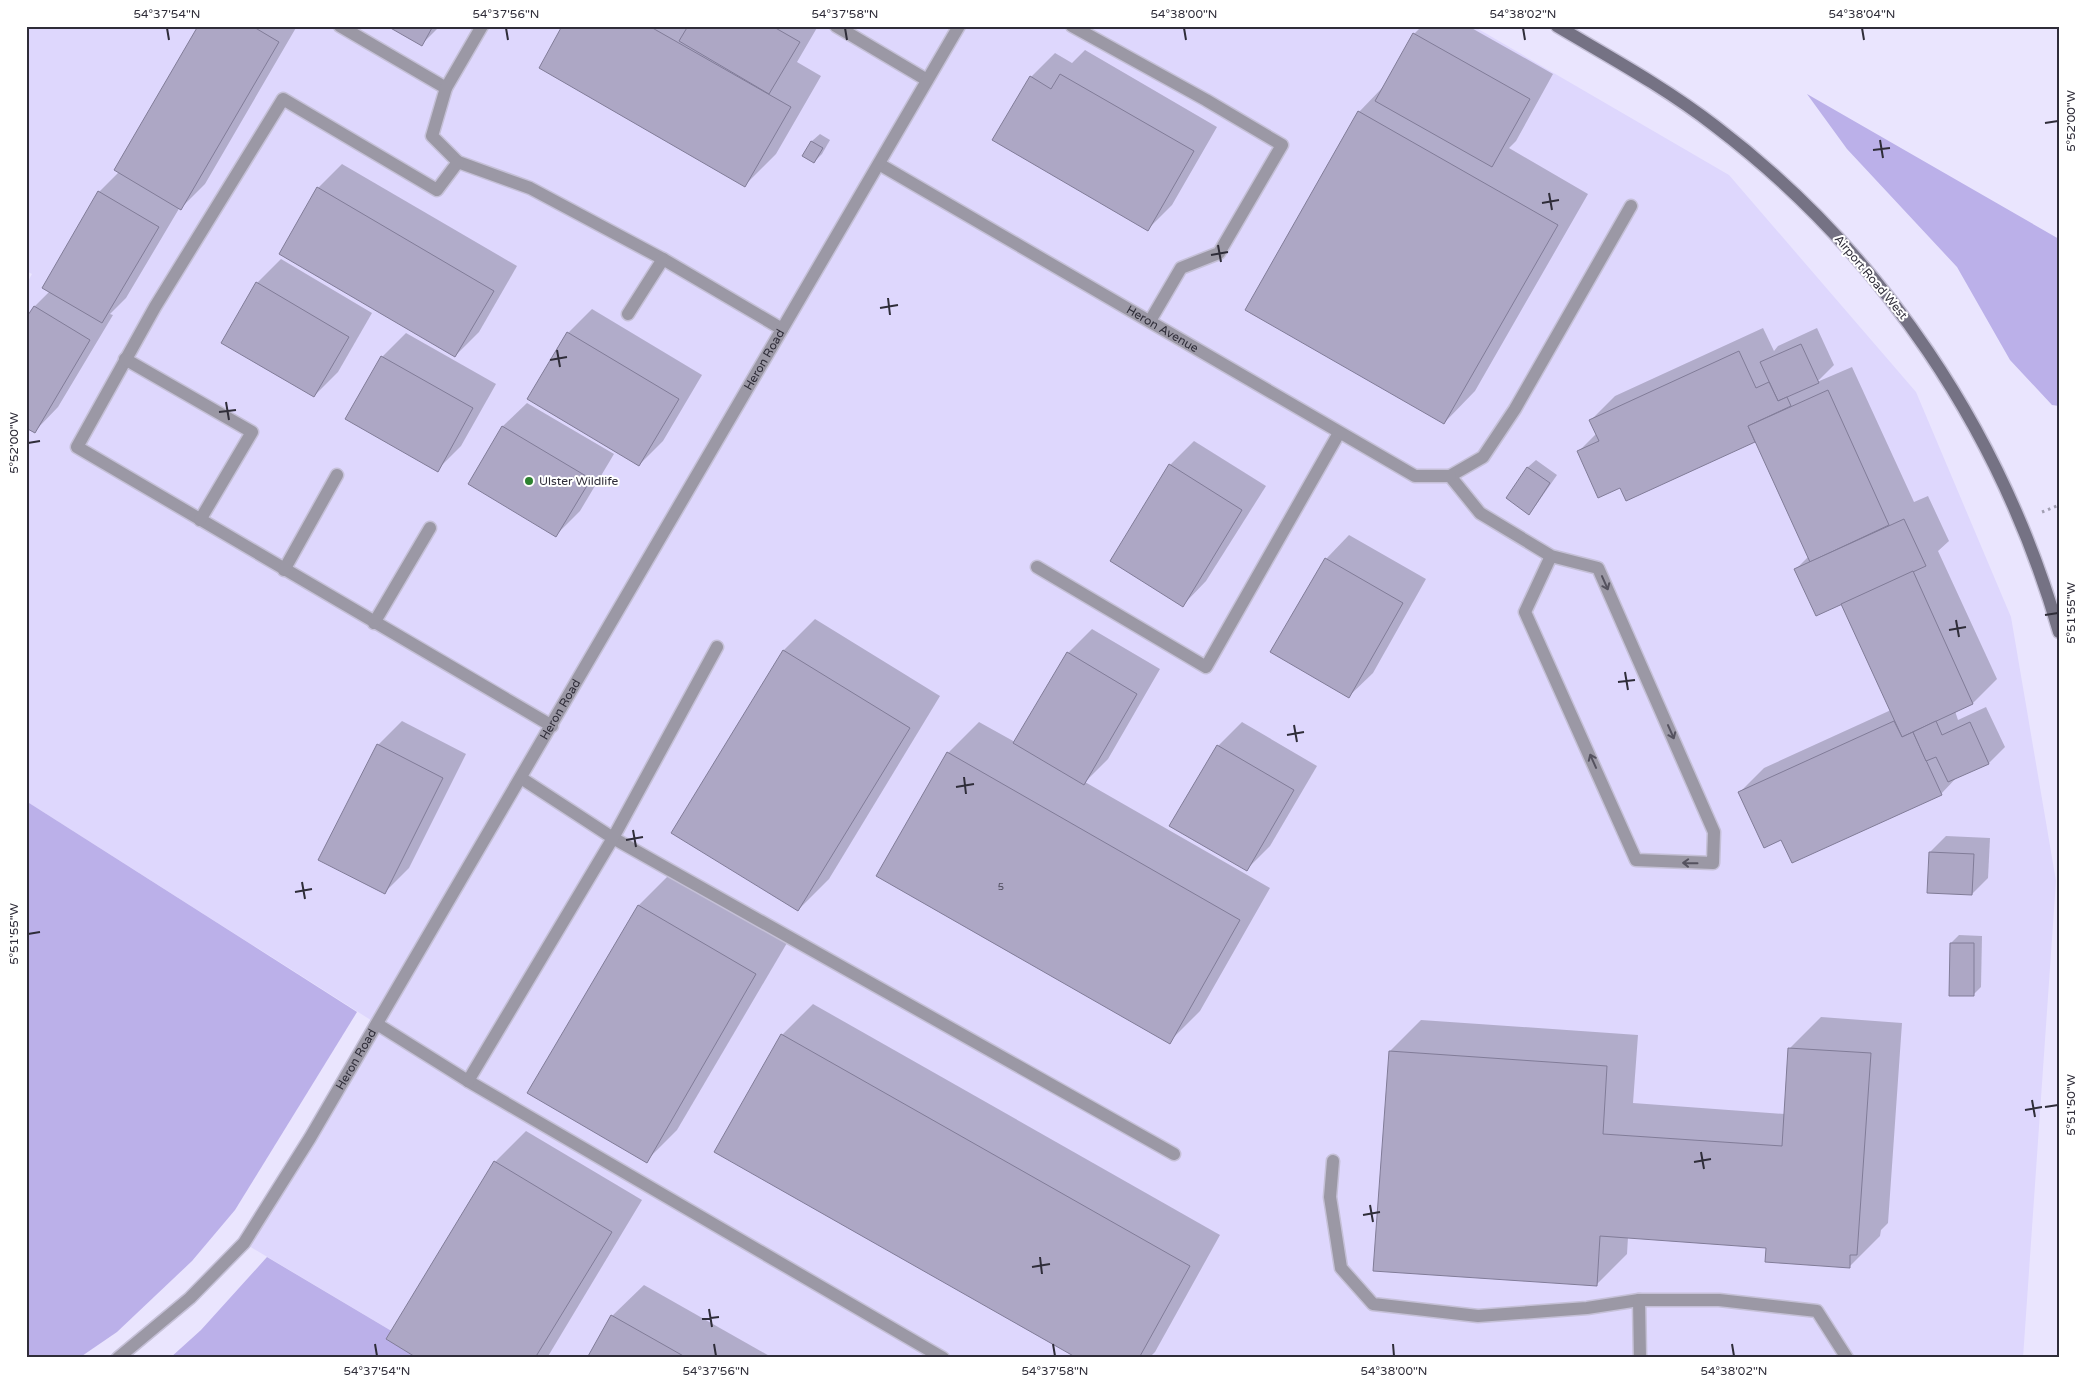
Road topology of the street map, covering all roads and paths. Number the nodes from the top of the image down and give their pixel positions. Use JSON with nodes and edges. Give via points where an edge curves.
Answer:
{"nodes":[{"id":1,"x":340,"y":26,"type":"edge"},
{"id":2,"x":482,"y":26,"type":"edge"},
{"id":3,"x":836,"y":26,"type":"edge"},
{"id":4,"x":959,"y":26,"type":"edge"},
{"id":5,"x":1072,"y":26,"type":"edge"},
{"id":6,"x":1557,"y":26,"type":"edge"},
{"id":7,"x":927,"y":80,"type":"junction"},
{"id":8,"x":446,"y":88,"type":"junction"},
{"id":9,"x":458,"y":162,"type":"junction"},
{"id":10,"x":879,"y":164,"type":"junction"},
{"id":11,"x":1631,"y":206,"type":"dead end"},
{"id":12,"x":663,"y":259,"type":"junction"},
{"id":13,"x":628,"y":314,"type":"dead end"},
{"id":14,"x":1150,"y":321,"type":"junction"},
{"id":15,"x":782,"y":329,"type":"junction"},
{"id":16,"x":126,"y":359,"type":"junction"},
{"id":17,"x":1339,"y":433,"type":"junction"},
{"id":18,"x":337,"y":474,"type":"dead end"},
{"id":19,"x":1450,"y":476,"type":"junction"},
{"id":20,"x":200,"y":520,"type":"junction"},
{"id":21,"x":430,"y":528,"type":"dead end"},
{"id":22,"x":1551,"y":556,"type":"junction"},
{"id":23,"x":1037,"y":567,"type":"dead end"},
{"id":24,"x":284,"y":570,"type":"junction"},
{"id":25,"x":374,"y":623,"type":"junction"},
{"id":26,"x":2059,"y":632,"type":"edge"},
{"id":27,"x":717,"y":647,"type":"dead end"},
{"id":28,"x":552,"y":726,"type":"junction"},
{"id":29,"x":521,"y":778,"type":"junction"},
{"id":30,"x":613,"y":838,"type":"junction"},
{"id":31,"x":377,"y":1024,"type":"junction"},
{"id":32,"x":468,"y":1081,"type":"junction"},
{"id":33,"x":1174,"y":1154,"type":"dead end"},
{"id":34,"x":1333,"y":1161,"type":"dead end"},
{"id":35,"x":1639,"y":1300,"type":"junction"},
{"id":36,"x":118,"y":1358,"type":"edge"},
{"id":37,"x":943,"y":1358,"type":"edge"},
{"id":38,"x":1640,"y":1358,"type":"edge"},
{"id":39,"x":1847,"y":1358,"type":"edge"}],
"edges":[{"from":1,"to":8,"type":"street"},
{"from":2,"to":8,"type":"street"},
{"from":3,"to":7,"type":"street"},
{"from":4,"to":7,"type":"street","name":"Heron Road"},
{"from":5,"to":14,"type":"street","via":[[1282,145],[1219,253],[1181,268]]},
{"from":6,"to":26,"type":"street","name":"Airport Road West","via":[[1655,84],[1715,125],[1771,171],[1872,275],[1956,393],[1991,456],[2021,522]]},
{"from":7,"to":10,"type":"street","name":"Heron Road"},
{"from":8,"to":9,"type":"street","via":[[432,136]]},
{"from":9,"to":12,"type":"street","via":[[530,188]]},
{"from":9,"to":16,"type":"street","via":[[437,190],[283,99],[154,307]]},
{"from":10,"to":14,"type":"street","name":"Heron Avenue"},
{"from":10,"to":15,"type":"street","name":"Heron Road"},
{"from":11,"to":19,"type":"street","via":[[1515,409],[1483,457]]},
{"from":12,"to":13,"type":"street"},
{"from":12,"to":15,"type":"street"},
{"from":14,"to":17,"type":"street","name":"Heron Avenue"},
{"from":15,"to":28,"type":"street","name":"Heron Road"},
{"from":16,"to":20,"type":"street","via":[[77,447]]},
{"from":16,"to":20,"type":"street","via":[[252,432]]},
{"from":17,"to":19,"type":"street","name":"Heron Avenue","via":[[1415,476]]},
{"from":17,"to":23,"type":"street","via":[[1206,667]]},
{"from":18,"to":24,"type":"street"},
{"from":19,"to":22,"type":"street","via":[[1480,513]]},
{"from":20,"to":24,"type":"street"},
{"from":21,"to":25,"type":"street"},
{"from":22,"to":22,"type":"street","one_way":true,"via":[[1598,568],[1714,832],[1713,863],[1636,860],[1525,612]]},
{"from":24,"to":25,"type":"street"},
{"from":25,"to":28,"type":"street"},
{"from":27,"to":30,"type":"street"},
{"from":28,"to":29,"type":"street","name":"Heron Road"},
{"from":29,"to":30,"type":"street"},
{"from":29,"to":31,"type":"street","name":"Heron Road"},
{"from":30,"to":32,"type":"street"},
{"from":30,"to":33,"type":"street"},
{"from":31,"to":32,"type":"street"},
{"from":31,"to":36,"type":"street","name":"Heron Road","via":[[244,1243],[190,1298]]},
{"from":32,"to":37,"type":"street"},
{"from":34,"to":35,"type":"street","via":[[1330,1198],[1341,1268],[1373,1304],[1478,1316],[1587,1308]]},
{"from":35,"to":38,"type":"street"},
{"from":35,"to":39,"type":"street","via":[[1718,1300],[1817,1311]]}]}
